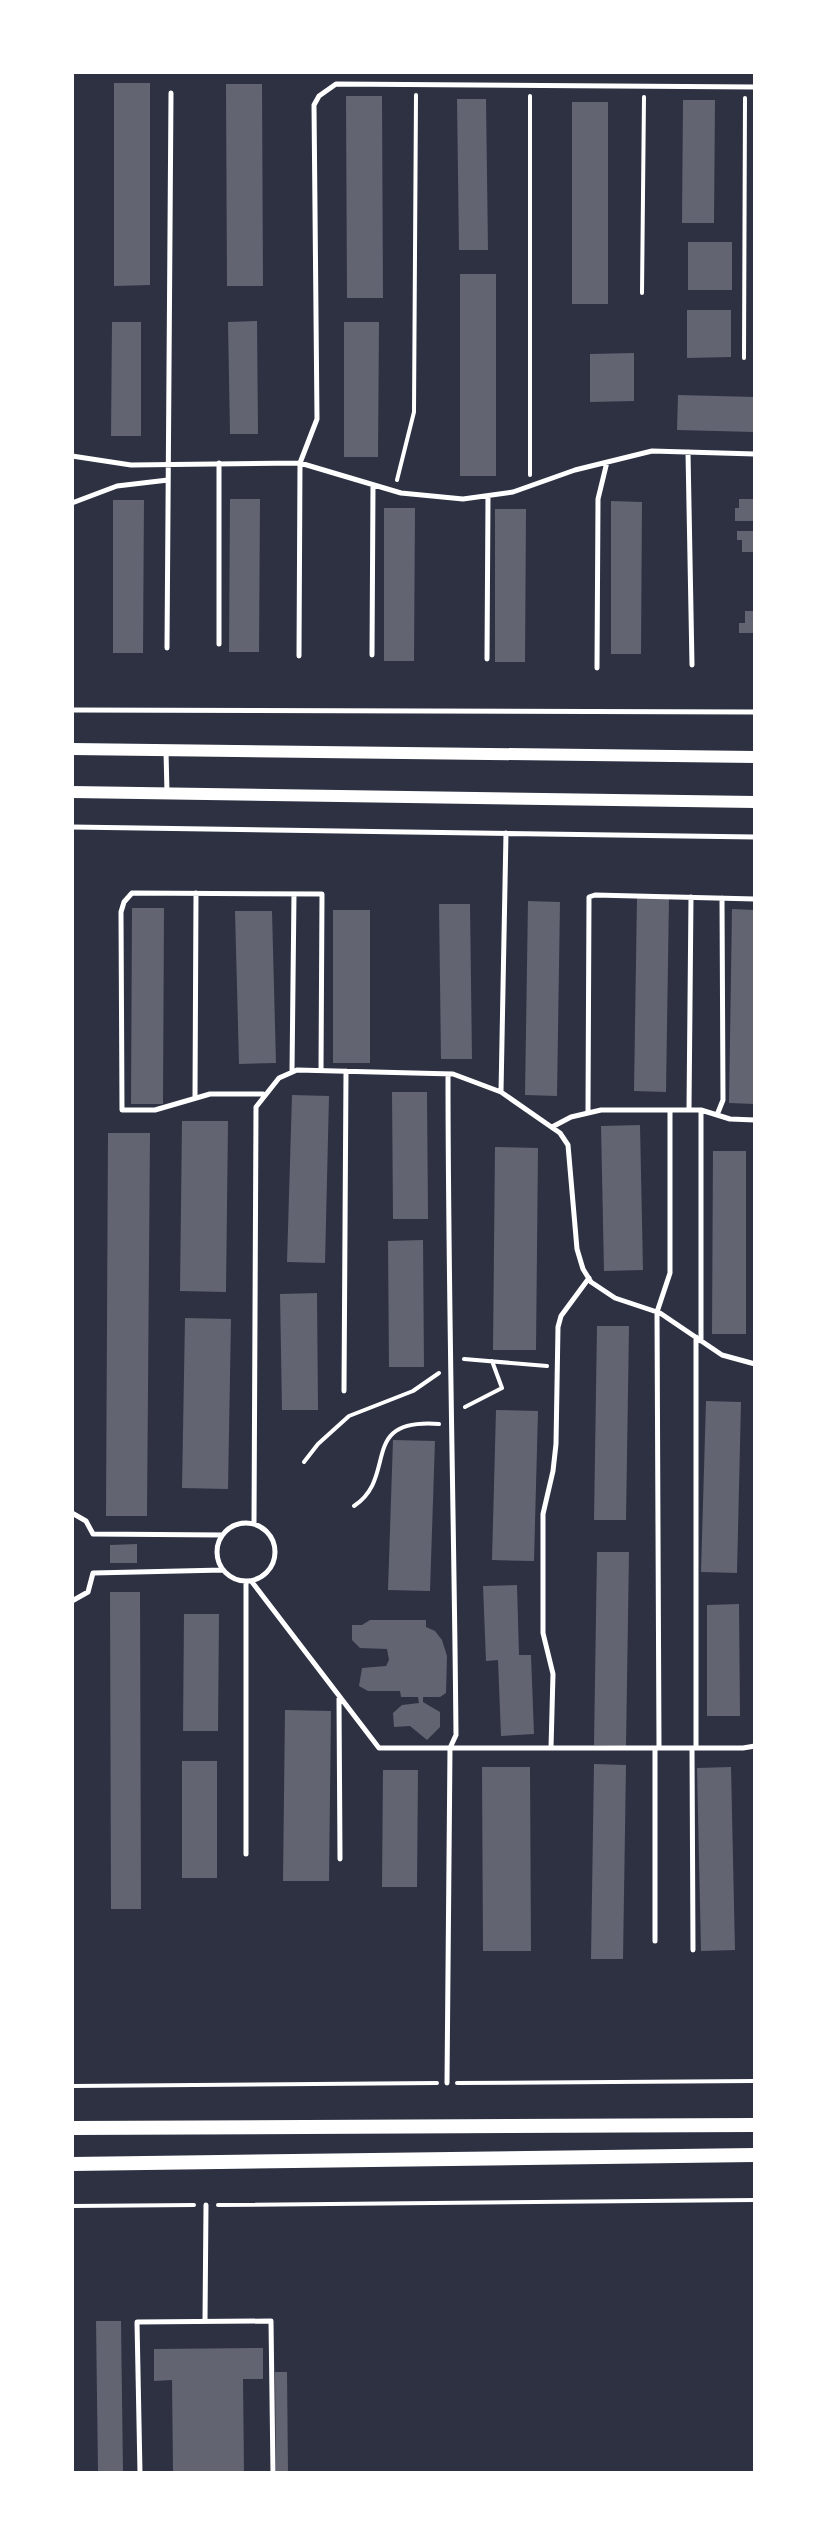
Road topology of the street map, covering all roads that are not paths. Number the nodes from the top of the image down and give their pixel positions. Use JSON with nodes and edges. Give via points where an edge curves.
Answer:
{"nodes":[{"id":1,"x":755,"y":87,"type":"edge"},
{"id":2,"x":171,"y":93,"type":"dead end"},
{"id":3,"x":688,"y":452,"type":"junction"},
{"id":4,"x":755,"y":454,"type":"edge"},
{"id":5,"x":72,"y":456,"type":"edge"},
{"id":6,"x":607,"y":462,"type":"junction"},
{"id":7,"x":219,"y":463,"type":"junction"},
{"id":8,"x":300,"y":463,"type":"junction"},
{"id":9,"x":168,"y":464,"type":"junction"},
{"id":10,"x":168,"y":480,"type":"junction"},
{"id":11,"x":373,"y":486,"type":"junction"},
{"id":12,"x":488,"y":496,"type":"junction"},
{"id":13,"x":72,"y":503,"type":"edge"},
{"id":14,"x":219,"y":644,"type":"dead end"},
{"id":15,"x":167,"y":648,"type":"dead end"},
{"id":16,"x":372,"y":655,"type":"dead end"},
{"id":17,"x":299,"y":656,"type":"dead end"},
{"id":18,"x":487,"y":659,"type":"dead end"},
{"id":19,"x":692,"y":665,"type":"dead end"},
{"id":20,"x":597,"y":668,"type":"dead end"},
{"id":21,"x":72,"y":710,"type":"edge"},
{"id":22,"x":755,"y":712,"type":"edge"},
{"id":23,"x":72,"y":749,"type":"edge"},
{"id":24,"x":166,"y":750,"type":"junction"},
{"id":25,"x":755,"y":757,"type":"edge"},
{"id":26,"x":72,"y":792,"type":"edge"},
{"id":27,"x":167,"y":793,"type":"junction"},
{"id":28,"x":755,"y":802,"type":"edge"},
{"id":29,"x":72,"y":827,"type":"edge"},
{"id":30,"x":506,"y":833,"type":"junction"},
{"id":31,"x":755,"y":837,"type":"edge"},
{"id":32,"x":196,"y":893,"type":"junction"},
{"id":33,"x":294,"y":894,"type":"junction"},
{"id":34,"x":691,"y":897,"type":"junction"},
{"id":35,"x":722,"y":898,"type":"junction"},
{"id":36,"x":755,"y":899,"type":"edge"},
{"id":37,"x":321,"y":1071,"type":"junction"},
{"id":38,"x":346,"y":1071,"type":"junction"},
{"id":39,"x":292,"y":1072,"type":"junction"},
{"id":40,"x":448,"y":1074,"type":"junction"},
{"id":41,"x":501,"y":1092,"type":"junction"},
{"id":42,"x":264,"y":1094,"type":"junction"},
{"id":43,"x":195,"y":1098,"type":"junction"},
{"id":44,"x":670,"y":1110,"type":"junction"},
{"id":45,"x":689,"y":1110,"type":"junction"},
{"id":46,"x":701,"y":1110,"type":"junction"},
{"id":47,"x":588,"y":1111,"type":"junction"},
{"id":48,"x":717,"y":1115,"type":"junction"},
{"id":49,"x":755,"y":1120,"type":"edge"},
{"id":50,"x":552,"y":1127,"type":"junction"},
{"id":51,"x":589,"y":1278,"type":"junction"},
{"id":52,"x":657,"y":1312,"type":"junction"},
{"id":53,"x":698,"y":1339,"type":"junction"},
{"id":54,"x":755,"y":1364,"type":"edge"},
{"id":55,"x":344,"y":1391,"type":"dead end"},
{"id":56,"x":72,"y":1513,"type":"edge"},
{"id":57,"x":254,"y":1523,"type":"junction"},
{"id":58,"x":223,"y":1535,"type":"junction"},
{"id":59,"x":223,"y":1570,"type":"junction"},
{"id":60,"x":249,"y":1582,"type":"junction"},
{"id":61,"x":72,"y":1601,"type":"edge"},
{"id":62,"x":339,"y":1697,"type":"junction"},
{"id":63,"x":755,"y":1746,"type":"edge"},
{"id":64,"x":450,"y":1748,"type":"junction"},
{"id":65,"x":551,"y":1748,"type":"junction"},
{"id":66,"x":657,"y":1748,"type":"junction"},
{"id":67,"x":694,"y":1748,"type":"junction"},
{"id":68,"x":246,"y":1854,"type":"dead end"},
{"id":69,"x":340,"y":1859,"type":"dead end"},
{"id":70,"x":655,"y":1941,"type":"dead end"},
{"id":71,"x":693,"y":1950,"type":"dead end"},
{"id":72,"x":447,"y":2083,"type":"road end"},
{"id":73,"x":755,"y":2125,"type":"edge"},
{"id":74,"x":72,"y":2128,"type":"edge"},
{"id":75,"x":755,"y":2155,"type":"edge"},
{"id":76,"x":72,"y":2164,"type":"edge"},
{"id":77,"x":206,"y":2205,"type":"road end"},
{"id":78,"x":205,"y":2321,"type":"junction"},
{"id":79,"x":140,"y":2473,"type":"edge"},
{"id":80,"x":273,"y":2473,"type":"edge"}],
"edges":[{"from":1,"to":8,"type":"lane","via":[[336,84],[319,96],[314,105],[317,419]]},
{"from":2,"to":9,"type":"lane"},
{"from":3,"to":4,"type":"lane"},
{"from":3,"to":6,"type":"lane","via":[[652,451]]},
{"from":3,"to":19,"type":"lane"},
{"from":5,"to":9,"type":"lane","via":[[131,465]]},
{"from":6,"to":12,"type":"lane"},
{"from":6,"to":20,"type":"lane","via":[[598,499]]},
{"from":7,"to":8,"type":"lane"},
{"from":7,"to":9,"type":"lane"},
{"from":7,"to":14,"type":"lane"},
{"from":8,"to":11,"type":"lane"},
{"from":8,"to":17,"type":"lane"},
{"from":9,"to":10,"type":"lane"},
{"from":10,"to":13,"type":"lane","via":[[117,486]]},
{"from":10,"to":15,"type":"lane"},
{"from":11,"to":12,"type":"lane","via":[[463,499]]},
{"from":11,"to":16,"type":"lane"},
{"from":12,"to":18,"type":"lane"},
{"from":21,"to":22,"type":"lane"},
{"from":23,"to":24,"type":"street"},
{"from":24,"to":25,"type":"street"},
{"from":24,"to":27,"type":"lane"},
{"from":26,"to":27,"type":"street"},
{"from":27,"to":28,"type":"street"},
{"from":29,"to":30,"type":"lane"},
{"from":30,"to":31,"type":"lane"},
{"from":30,"to":41,"type":"lane"},
{"from":32,"to":33,"type":"lane"},
{"from":32,"to":43,"type":"lane"},
{"from":32,"to":43,"type":"lane","via":[[132,893],[121,912],[122,1110],[155,1110]]},
{"from":33,"to":37,"type":"lane","via":[[322,894]]},
{"from":33,"to":39,"type":"lane"},
{"from":34,"to":35,"type":"lane"},
{"from":34,"to":45,"type":"lane"},
{"from":34,"to":47,"type":"lane","via":[[589,897]]},
{"from":35,"to":36,"type":"lane"},
{"from":35,"to":48,"type":"lane","via":[[723,1100]]},
{"from":37,"to":38,"type":"lane"},
{"from":37,"to":39,"type":"lane"},
{"from":38,"to":40,"type":"lane"},
{"from":38,"to":55,"type":"lane"},
{"from":39,"to":42,"type":"lane"},
{"from":40,"to":41,"type":"lane"},
{"from":40,"to":64,"type":"lane","via":[[456,1735]]},
{"from":41,"to":50,"type":"lane"},
{"from":42,"to":43,"type":"lane"},
{"from":42,"to":57,"type":"lane","via":[[256,1107]]},
{"from":44,"to":45,"type":"lane"},
{"from":44,"to":47,"type":"lane"},
{"from":44,"to":52,"type":"lane","via":[[670,1273]]},
{"from":45,"to":46,"type":"lane"},
{"from":46,"to":48,"type":"lane"},
{"from":46,"to":53,"type":"lane"},
{"from":47,"to":50,"type":"lane"},
{"from":48,"to":49,"type":"lane"},
{"from":50,"to":51,"type":"lane","via":[[568,1145],[577,1249]]},
{"from":51,"to":52,"type":"lane","via":[[615,1298]]},
{"from":51,"to":65,"type":"lane","via":[[558,1327],[553,1471],[543,1514],[543,1633],[553,1674]]},
{"from":52,"to":53,"type":"lane"},
{"from":52,"to":66,"type":"lane"},
{"from":53,"to":54,"type":"lane","via":[[722,1355]]},
{"from":53,"to":67,"type":"lane"},
{"from":56,"to":58,"type":"lane","via":[[86,1521],[93,1534]]},
{"from":57,"to":58,"type":"lane","via":[[235,1525]]},
{"from":57,"to":60,"type":"lane","via":[[270,1534],[276,1553],[269,1571]]},
{"from":58,"to":59,"type":"lane","via":[[217,1547]]},
{"from":59,"to":60,"type":"lane"},
{"from":59,"to":61,"type":"lane","via":[[93,1573],[88,1592]]},
{"from":60,"to":62,"type":"lane"},
{"from":60,"to":68,"type":"lane"},
{"from":62,"to":64,"type":"lane","via":[[379,1748]]},
{"from":62,"to":69,"type":"lane"},
{"from":63,"to":67,"type":"lane"},
{"from":64,"to":65,"type":"lane"},
{"from":64,"to":72,"type":"lane"},
{"from":65,"to":66,"type":"lane"},
{"from":66,"to":67,"type":"lane"},
{"from":66,"to":70,"type":"lane"},
{"from":67,"to":71,"type":"lane"},
{"from":73,"to":74,"type":"main road"},
{"from":75,"to":76,"type":"main road"},
{"from":77,"to":78,"type":"lane"},
{"from":78,"to":79,"type":"lane","via":[[137,2322]]},
{"from":78,"to":80,"type":"lane","via":[[271,2321]]}]}
